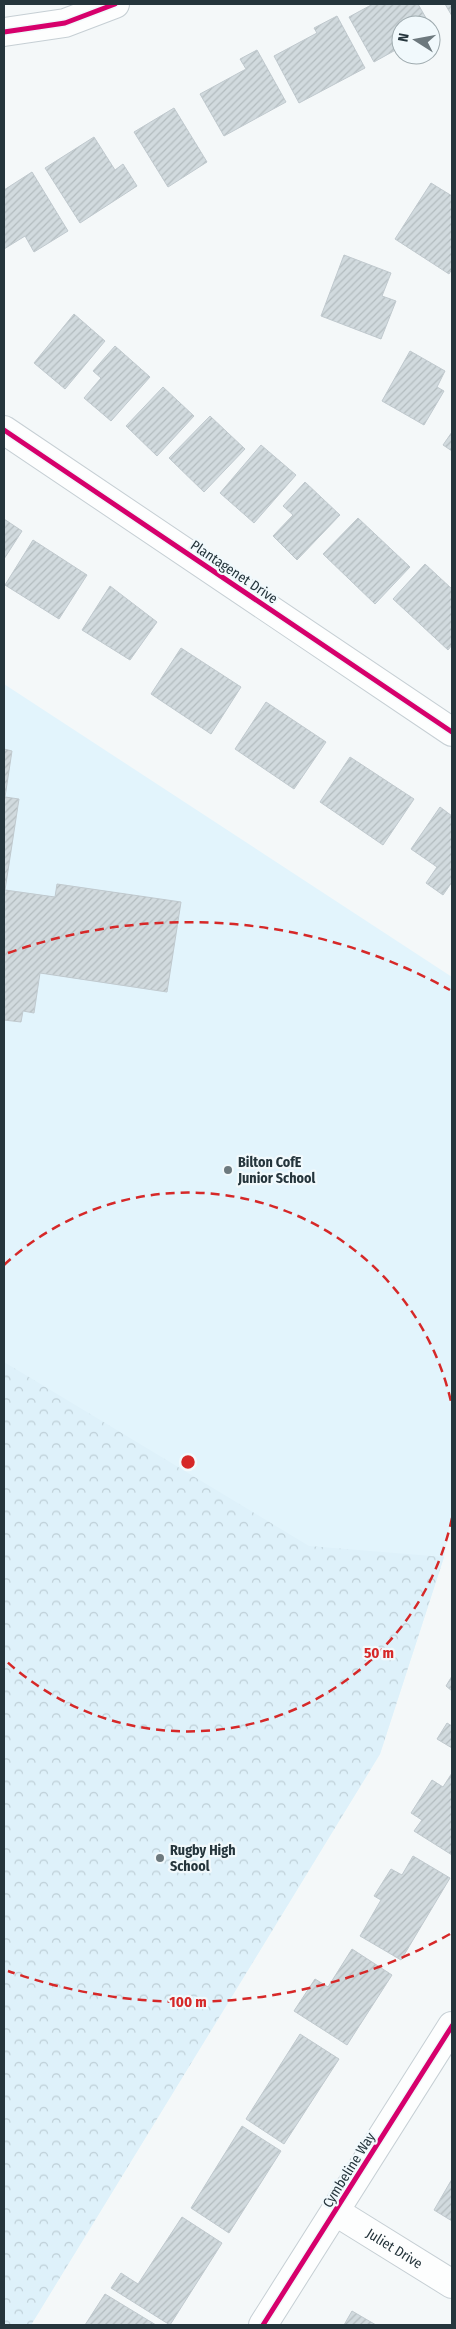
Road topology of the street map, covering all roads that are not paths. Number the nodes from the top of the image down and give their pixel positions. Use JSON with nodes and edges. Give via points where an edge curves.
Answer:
{"nodes":[{"id":1,"x":115,"y":4,"type":"edge"},
{"id":2,"x":4,"y":32,"type":"edge"},
{"id":3,"x":4,"y":430,"type":"edge"},
{"id":4,"x":452,"y":732,"type":"edge"},
{"id":5,"x":452,"y":2026,"type":"edge"},
{"id":6,"x":336,"y":2212,"type":"junction"},
{"id":7,"x":452,"y":2284,"type":"edge"},
{"id":8,"x":263,"y":2325,"type":"edge"}],
"edges":[{"from":1,"to":2,"type":"street","via":[[65,23]]},
{"from":3,"to":4,"type":"street","name":"Plantagenet Drive"},
{"from":5,"to":6,"type":"street","name":"Cymbeline Way"},
{"from":6,"to":7,"type":"street","name":"Juliet Drive"},
{"from":6,"to":8,"type":"street","name":"Cymbeline Way"}]}
